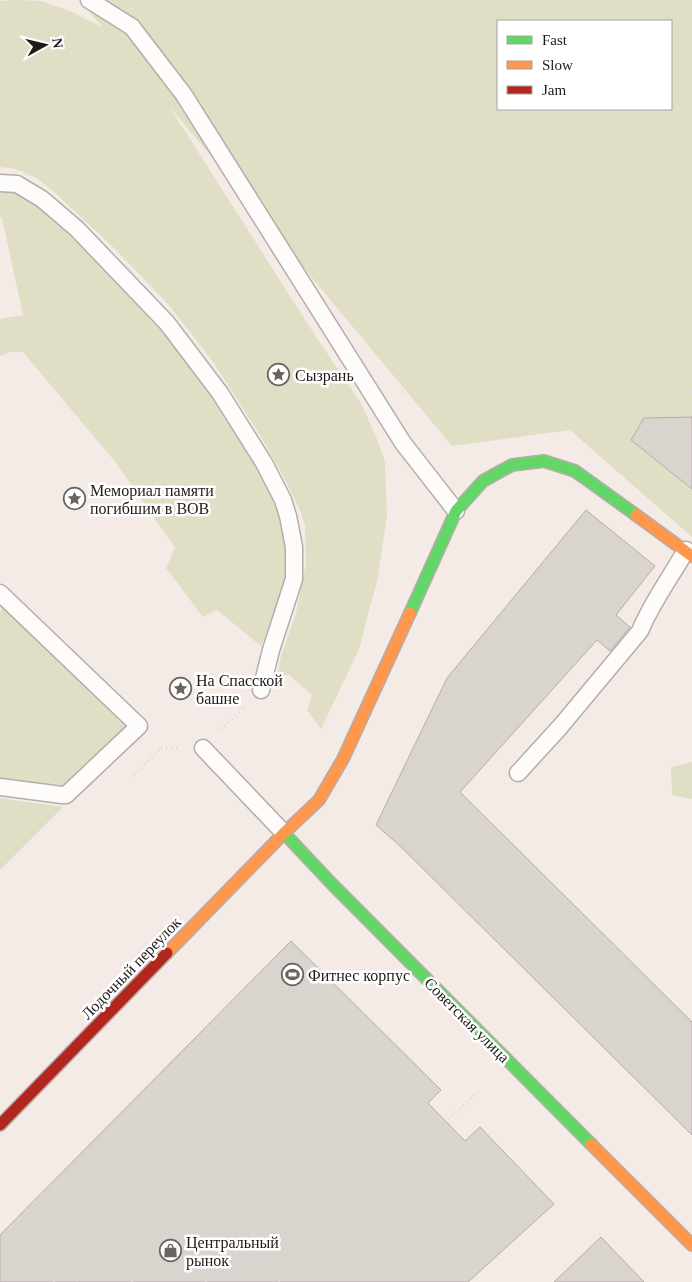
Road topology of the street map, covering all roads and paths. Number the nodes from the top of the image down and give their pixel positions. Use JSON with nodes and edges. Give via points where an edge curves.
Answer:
{"nodes":[{"id":1,"x":89,"y":0,"type":"edge"},
{"id":2,"x":317,"y":0,"type":"edge"},
{"id":3,"x":459,"y":0,"type":"edge"},
{"id":4,"x":563,"y":0,"type":"edge"},
{"id":5,"x":583,"y":0,"type":"edge"},
{"id":6,"x":691,"y":19,"type":"edge"},
{"id":7,"x":545,"y":20,"type":"edge"},
{"id":8,"x":630,"y":20,"type":"edge"},
{"id":9,"x":662,"y":20,"type":"edge"},
{"id":10,"x":692,"y":30,"type":"edge"},
{"id":11,"x":497,"y":70,"type":"edge"},
{"id":12,"x":475,"y":94,"type":"junction"},
{"id":13,"x":430,"y":130,"type":"junction"},
{"id":14,"x":692,"y":156,"type":"edge"},
{"id":15,"x":0,"y":183,"type":"edge"},
{"id":16,"x":476,"y":186,"type":"junction"},
{"id":17,"x":485,"y":262,"type":"junction"},
{"id":18,"x":327,"y":324,"type":"junction"},
{"id":19,"x":581,"y":384,"type":"junction"},
{"id":20,"x":367,"y":386,"type":"junction"},
{"id":21,"x":692,"y":391,"type":"edge"},
{"id":22,"x":501,"y":406,"type":"junction"},
{"id":23,"x":566,"y":415,"type":"junction"},
{"id":24,"x":692,"y":510,"type":"edge"},
{"id":25,"x":456,"y":511,"type":"junction"},
{"id":26,"x":689,"y":553,"type":"edge"},
{"id":27,"x":0,"y":593,"type":"edge"},
{"id":28,"x":261,"y":690,"type":"joint"},
{"id":29,"x":203,"y":748,"type":"joint"},
{"id":30,"x":518,"y":773,"type":"dead end"},
{"id":31,"x":0,"y":787,"type":"edge"},
{"id":32,"x":284,"y":833,"type":"junction"},
{"id":33,"x":292,"y":1043,"type":"dead end"},
{"id":34,"x":275,"y":1059,"type":"junction"},
{"id":35,"x":481,"y":1089,"type":"dead end"},
{"id":36,"x":316,"y":1098,"type":"junction"},
{"id":37,"x":0,"y":1124,"type":"edge"},
{"id":38,"x":355,"y":1135,"type":"junction"},
{"id":39,"x":172,"y":1163,"type":"junction"},
{"id":40,"x":391,"y":1170,"type":"junction"},
{"id":41,"x":211,"y":1202,"type":"junction"},
{"id":42,"x":249,"y":1240,"type":"junction"},
{"id":43,"x":692,"y":1245,"type":"edge"},
{"id":44,"x":67,"y":1269,"type":"junction"},
{"id":45,"x":285,"y":1276,"type":"junction"},
{"id":46,"x":54,"y":1282,"type":"edge"},
{"id":47,"x":79,"y":1282,"type":"edge"},
{"id":48,"x":132,"y":1282,"type":"edge"},
{"id":49,"x":206,"y":1282,"type":"edge"},
{"id":50,"x":278,"y":1282,"type":"edge"}],
"edges":[{"from":1,"to":18,"type":"lane","via":[[132,27],[184,95]]},
{"from":2,"to":13,"type":"path"},
{"from":3,"to":12,"type":"path"},
{"from":4,"to":7,"type":"path"},
{"from":5,"to":8,"type":"path"},
{"from":6,"to":9,"type":"path"},
{"from":6,"to":10,"type":"path"},
{"from":11,"to":12,"type":"path"},
{"from":12,"to":13,"type":"path"},
{"from":12,"to":16,"type":"path"},
{"from":13,"to":16,"type":"path"},
{"from":14,"to":19,"type":"path"},
{"from":15,"to":28,"type":"lane","via":[[17,184],[42,199],[77,229],[161,317],[220,394],[264,463],[288,516],[294,547],[294,578]]},
{"from":16,"to":17,"type":"path"},
{"from":17,"to":18,"type":"path"},
{"from":17,"to":22,"type":"path"},
{"from":18,"to":20,"type":"lane"},
{"from":19,"to":21,"type":"path"},
{"from":19,"to":23,"type":"path"},
{"from":20,"to":22,"type":"path"},
{"from":20,"to":25,"type":"lane","via":[[403,443]]},
{"from":22,"to":23,"type":"path"},
{"from":23,"to":24,"type":"path","via":[[609,440]]},
{"from":25,"to":26,"type":"street","name":"Лодочный переулок","via":[[483,481],[512,465],[544,461],[575,471]]},
{"from":25,"to":32,"type":"street","name":"Лодочный переулок","via":[[343,759],[319,800]]},
{"from":26,"to":30,"type":"lane","via":[[647,614],[640,630]]},
{"from":27,"to":31,"type":"lane","via":[[139,726],[66,795]]},
{"from":28,"to":29,"type":"path"},
{"from":29,"to":32,"type":"lane","name":"Советская улица"},
{"from":32,"to":37,"type":"street","name":"Лодочный переулок"},
{"from":32,"to":43,"type":"street","name":"Советская улица"},
{"from":33,"to":34,"type":"path"},
{"from":34,"to":36,"type":"path"},
{"from":34,"to":39,"type":"path"},
{"from":35,"to":40,"type":"path","via":[[420,1140]]},
{"from":36,"to":38,"type":"path"},
{"from":36,"to":41,"type":"path"},
{"from":38,"to":40,"type":"path"},
{"from":38,"to":42,"type":"path"},
{"from":39,"to":41,"type":"path"},
{"from":39,"to":44,"type":"path"},
{"from":40,"to":45,"type":"path"},
{"from":41,"to":42,"type":"path"},
{"from":41,"to":48,"type":"path"},
{"from":42,"to":45,"type":"path"},
{"from":42,"to":49,"type":"path"},
{"from":44,"to":46,"type":"path"},
{"from":44,"to":47,"type":"path"},
{"from":45,"to":50,"type":"path"}]}
